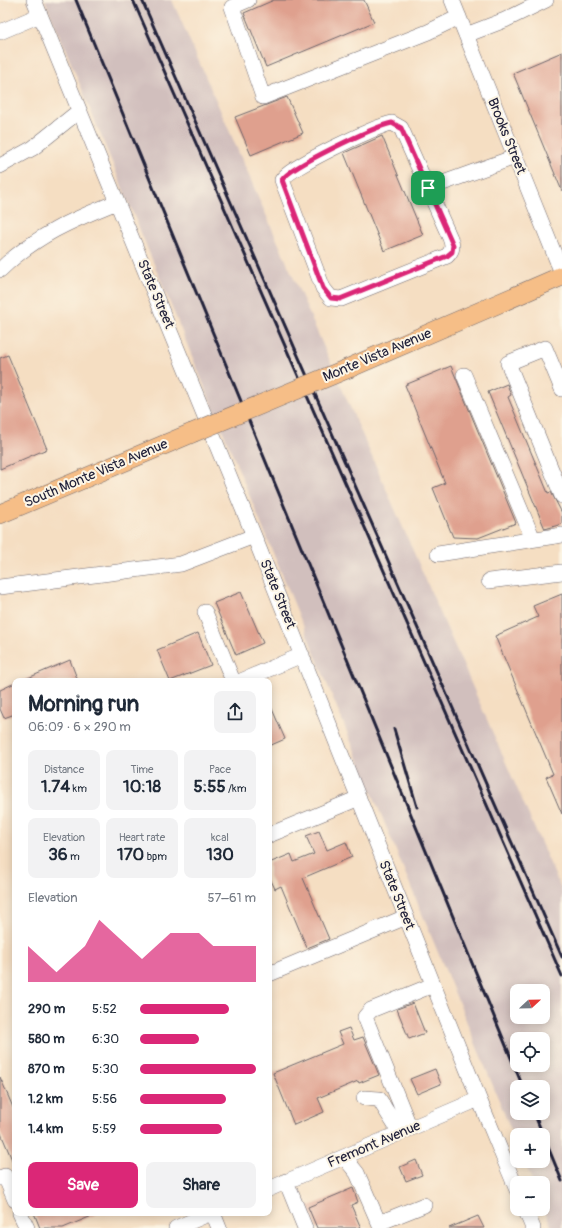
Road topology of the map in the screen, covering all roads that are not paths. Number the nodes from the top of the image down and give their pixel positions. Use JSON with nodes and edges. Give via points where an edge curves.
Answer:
{"nodes":[{"id":1,"x":34,"y":0,"type":"edge"},
{"id":2,"x":248,"y":0,"type":"edge"},
{"id":3,"x":452,"y":0,"type":"edge"},
{"id":4,"x":546,"y":0,"type":"edge"},
{"id":5,"x":40,"y":15,"type":"junction"},
{"id":6,"x":459,"y":17,"type":"junction"},
{"id":7,"x":0,"y":32,"type":"edge"},
{"id":8,"x":466,"y":35,"type":"junction"},
{"id":9,"x":79,"y":111,"type":"junction"},
{"id":10,"x":515,"y":157,"type":"junction"},
{"id":11,"x":0,"y":166,"type":"edge"},
{"id":12,"x":428,"y":188,"type":"junction"},
{"id":13,"x":117,"y":202,"type":"junction"},
{"id":14,"x":0,"y":270,"type":"edge"},
{"id":15,"x":562,"y":273,"type":"edge"},
{"id":16,"x":562,"y":276,"type":"edge"},
{"id":17,"x":464,"y":375,"type":"dead end"},
{"id":18,"x":562,"y":389,"type":"edge"},
{"id":19,"x":192,"y":433,"type":"joint"},
{"id":20,"x":562,"y":496,"type":"edge"},
{"id":21,"x":0,"y":514,"type":"edge"},
{"id":22,"x":562,"y":535,"type":"edge"},
{"id":23,"x":254,"y":536,"type":"junction"},
{"id":24,"x":533,"y":539,"type":"junction"},
{"id":25,"x":438,"y":554,"type":"dead end"},
{"id":26,"x":562,"y":572,"type":"edge"},
{"id":27,"x":490,"y":581,"type":"dead end"},
{"id":28,"x":0,"y":587,"type":"edge"},
{"id":29,"x":205,"y":612,"type":"dead end"},
{"id":30,"x":302,"y":655,"type":"junction"},
{"id":31,"x":232,"y":678,"type":"edge"},
{"id":32,"x":248,"y":678,"type":"edge"},
{"id":33,"x":359,"y":798,"type":"junction"},
{"id":34,"x":272,"y":834,"type":"edge"},
{"id":35,"x":406,"y":917,"type":"junction"},
{"id":36,"x":272,"y":973,"type":"edge"},
{"id":37,"x":433,"y":985,"type":"junction"},
{"id":38,"x":364,"y":1098,"type":"dead end"},
{"id":39,"x":479,"y":1099,"type":"junction"},
{"id":40,"x":405,"y":1131,"type":"junction"},
{"id":41,"x":344,"y":1157,"type":"junction"},
{"id":42,"x":511,"y":1176,"type":"edge"},
{"id":43,"x":0,"y":1178,"type":"edge"},
{"id":44,"x":286,"y":1181,"type":"junction"},
{"id":45,"x":272,"y":1188,"type":"edge"},
{"id":46,"x":12,"y":1193,"type":"edge"},
{"id":47,"x":424,"y":1205,"type":"dead end"},
{"id":48,"x":21,"y":1216,"type":"edge"},
{"id":49,"x":205,"y":1216,"type":"edge"},
{"id":50,"x":213,"y":1216,"type":"edge"},
{"id":51,"x":528,"y":1216,"type":"edge"},
{"id":52,"x":380,"y":1225,"type":"edge"},
{"id":53,"x":27,"y":1228,"type":"edge"},
{"id":54,"x":176,"y":1228,"type":"edge"},
{"id":55,"x":219,"y":1228,"type":"edge"},
{"id":56,"x":305,"y":1228,"type":"edge"},
{"id":57,"x":533,"y":1228,"type":"edge"}],
"edges":[{"from":1,"to":5,"type":"street","name":"State Street"},
{"from":2,"to":6,"type":"street","via":[[232,7],[263,97],[428,32]]},
{"from":3,"to":6,"type":"street","name":"Brooks Street"},
{"from":4,"to":8,"type":"street"},
{"from":5,"to":7,"type":"street"},
{"from":5,"to":9,"type":"street","name":"State Street"},
{"from":6,"to":8,"type":"street","name":"Brooks Street"},
{"from":8,"to":10,"type":"street","name":"Brooks Street"},
{"from":9,"to":11,"type":"street","via":[[33,148]]},
{"from":9,"to":13,"type":"street","name":"State Street"},
{"from":10,"to":12,"type":"street"},
{"from":10,"to":15,"type":"street","name":"Brooks Street"},
{"from":12,"to":12,"type":"street","via":[[453,245],[452,252],[359,292],[340,299],[331,298],[323,288],[287,196],[282,180],[284,177],[309,160],[392,123],[401,128]]},
{"from":13,"to":14,"type":"street","via":[[46,234],[19,252]]},
{"from":13,"to":23,"type":"street","name":"State Street"},
{"from":16,"to":19,"type":"main road","name":"Monte Vista Avenue","bridge":true},
{"from":17,"to":24,"type":"street"},
{"from":18,"to":20,"type":"street","via":[[545,348],[508,363]]},
{"from":19,"to":21,"type":"main road","name":"South Monte Vista Avenue"},
{"from":22,"to":24,"type":"street"},
{"from":23,"to":28,"type":"street","via":[[181,564]]},
{"from":23,"to":30,"type":"street","name":"State Street"},
{"from":24,"to":25,"type":"street"},
{"from":26,"to":27,"type":"street"},
{"from":29,"to":31,"type":"street"},
{"from":30,"to":32,"type":"street"},
{"from":30,"to":33,"type":"street","name":"State Street"},
{"from":33,"to":34,"type":"street"},
{"from":33,"to":35,"type":"street","name":"State Street"},
{"from":35,"to":36,"type":"street"},
{"from":35,"to":37,"type":"street","name":"State Street"},
{"from":37,"to":39,"type":"street","name":"State Street"},
{"from":37,"to":40,"type":"street","via":[[371,1010],[365,1016]]},
{"from":38,"to":40,"type":"street","via":[[379,1099]]},
{"from":39,"to":40,"type":"street","name":"Fremont Avenue"},
{"from":39,"to":42,"type":"street","name":"State Street"},
{"from":40,"to":41,"type":"street","name":"Fremont Avenue"},
{"from":41,"to":44,"type":"street","name":"Fremont Avenue"},
{"from":41,"to":52,"type":"street","via":[[357,1173]]},
{"from":43,"to":46,"type":"street","via":[[5,1176]]},
{"from":44,"to":45,"type":"street","name":"Fremont Avenue"},
{"from":44,"to":56,"type":"street"},
{"from":47,"to":52,"type":"street"},
{"from":48,"to":53,"type":"street"},
{"from":49,"to":54,"type":"street"},
{"from":50,"to":55,"type":"street"},
{"from":51,"to":57,"type":"street"}]}
